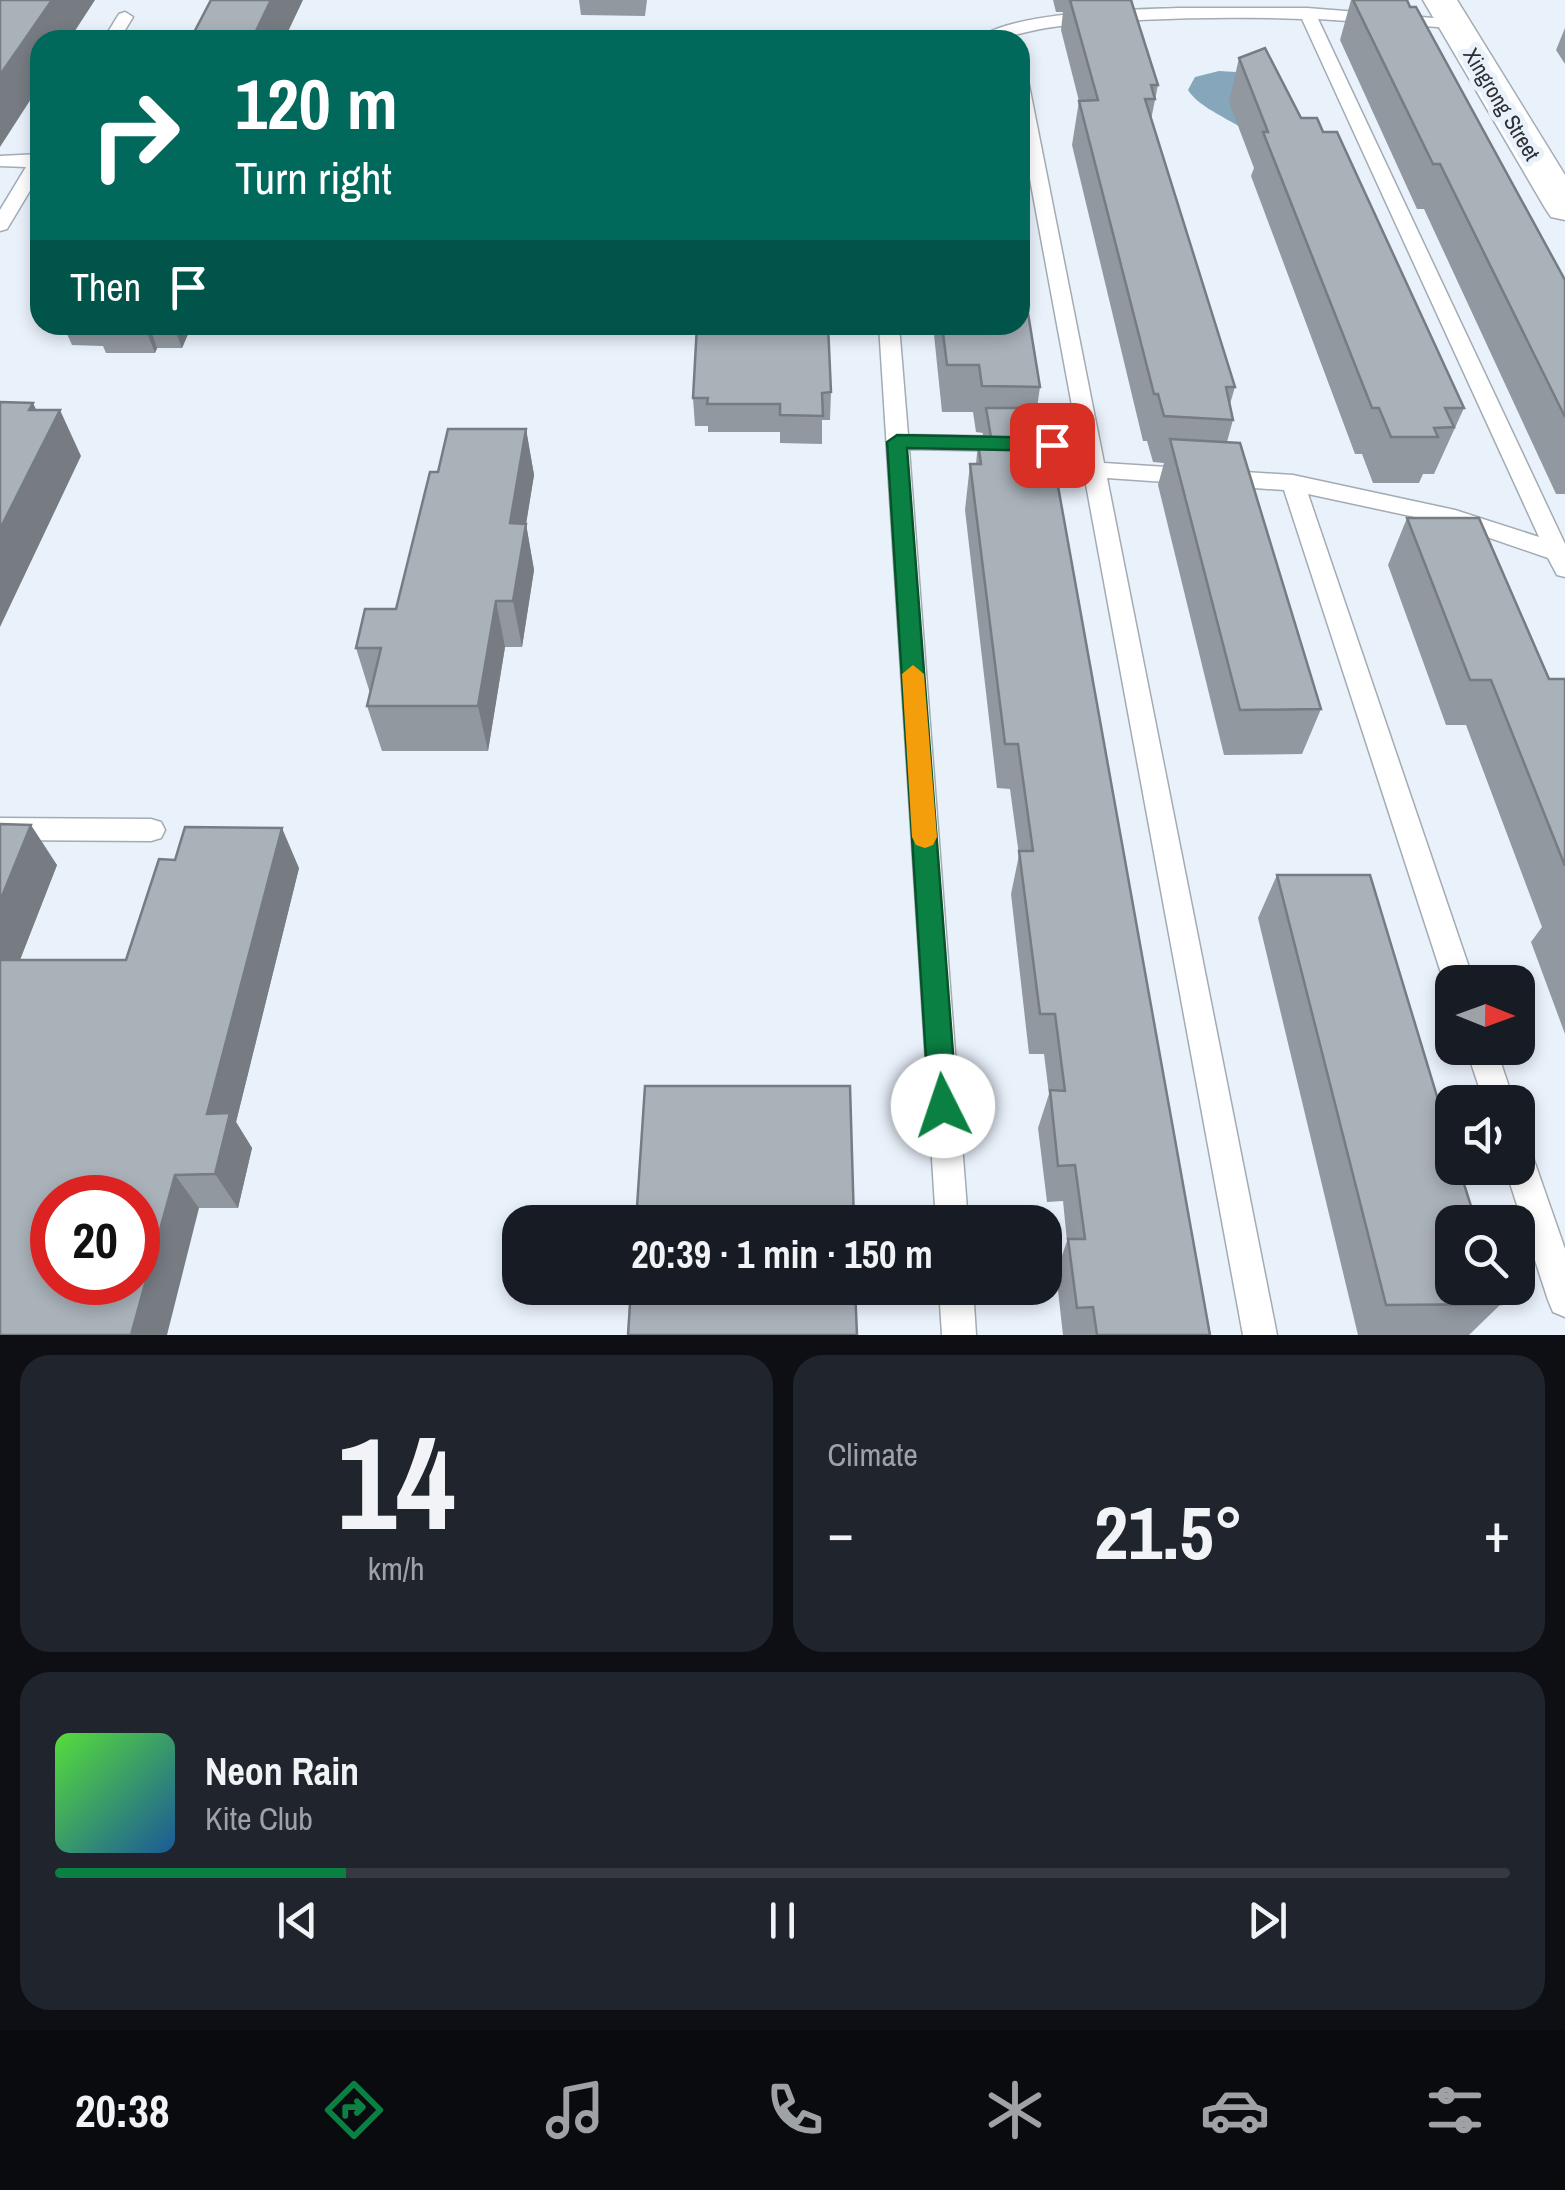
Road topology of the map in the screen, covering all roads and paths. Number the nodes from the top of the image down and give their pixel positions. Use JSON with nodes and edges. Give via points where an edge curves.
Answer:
{"nodes":[{"id":1,"x":1446,"y":11,"type":"edge"},
{"id":2,"x":1307,"y":13,"type":"junction"},
{"id":3,"x":125,"y":17,"type":"dead end"},
{"id":4,"x":118,"y":30,"type":"edge"},
{"id":5,"x":1030,"y":30,"type":"edge"},
{"id":6,"x":1030,"y":132,"type":"edge"},
{"id":7,"x":30,"y":160,"type":"edge"},
{"id":8,"x":0,"y":161,"type":"edge"},
{"id":9,"x":30,"y":175,"type":"edge"},
{"id":10,"x":1565,"y":208,"type":"edge"},
{"id":11,"x":0,"y":225,"type":"edge"},
{"id":12,"x":889,"y":335,"type":"edge"},
{"id":13,"x":897,"y":442,"type":"junction"},
{"id":14,"x":1093,"y":458,"type":"junction"},
{"id":15,"x":1293,"y":483,"type":"junction"},
{"id":16,"x":1561,"y":561,"type":"edge"},
{"id":17,"x":0,"y":830,"type":"edge"},
{"id":18,"x":151,"y":830,"type":"dead end"},
{"id":19,"x":1453,"y":965,"type":"edge"},
{"id":20,"x":1527,"y":1185,"type":"edge"},
{"id":21,"x":951,"y":1205,"type":"edge"},
{"id":22,"x":1565,"y":1300,"type":"edge"},
{"id":23,"x":957,"y":1305,"type":"edge"},
{"id":24,"x":960,"y":1335,"type":"edge"},
{"id":25,"x":1260,"y":1335,"type":"edge"}],
"edges":[{"from":1,"to":2,"type":"lane"},
{"from":1,"to":10,"type":"street","name":"Xingrong Street"},
{"from":2,"to":5,"type":"lane","via":[[1126,15]]},
{"from":2,"to":16,"type":"lane"},
{"from":3,"to":4,"type":"lane"},
{"from":6,"to":14,"type":"lane"},
{"from":7,"to":8,"type":"lane"},
{"from":9,"to":11,"type":"lane"},
{"from":12,"to":13,"type":"lane"},
{"from":13,"to":14,"type":"lane"},
{"from":13,"to":21,"type":"lane"},
{"from":14,"to":15,"type":"lane"},
{"from":14,"to":25,"type":"lane"},
{"from":15,"to":16,"type":"lane","via":[[1455,518]]},
{"from":15,"to":19,"type":"lane"},
{"from":17,"to":18,"type":"lane"},
{"from":20,"to":22,"type":"lane"},
{"from":23,"to":24,"type":"lane"}]}
